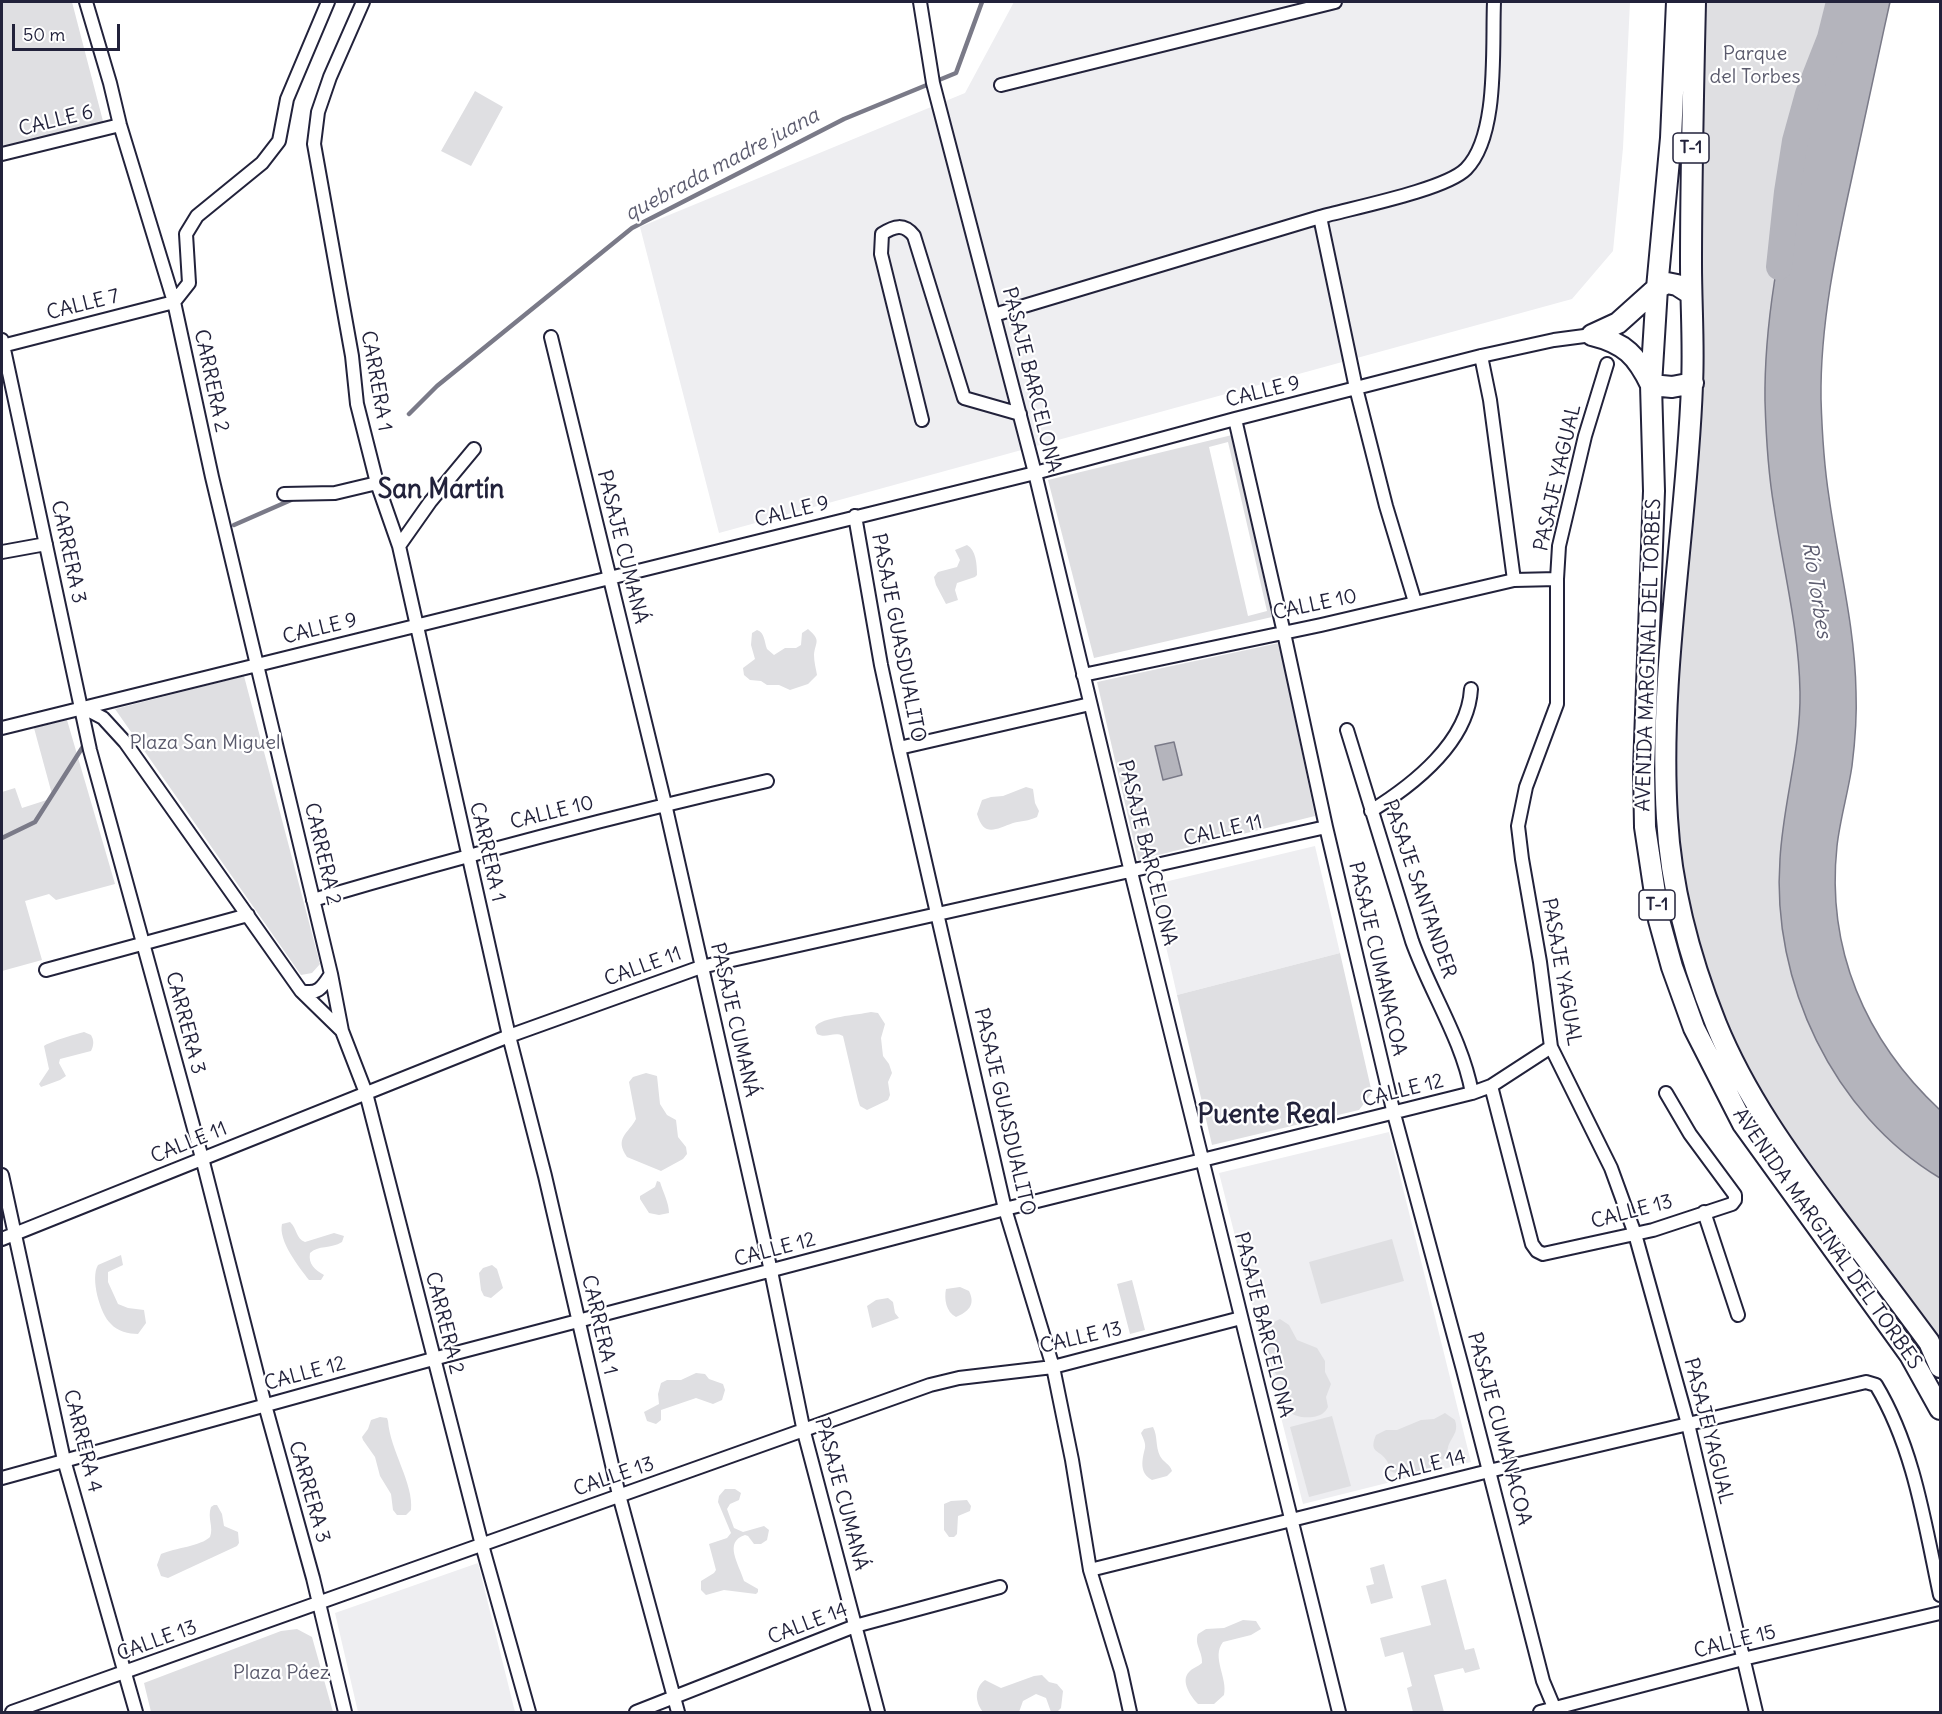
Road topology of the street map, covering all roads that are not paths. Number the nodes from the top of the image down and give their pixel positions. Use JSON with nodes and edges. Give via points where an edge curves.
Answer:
{"nodes":[{"id":1,"x":86,"y":2,"type":"edge"},
{"id":2,"x":328,"y":2,"type":"edge"},
{"id":3,"x":363,"y":2,"type":"edge"},
{"id":4,"x":920,"y":2,"type":"edge"},
{"id":5,"x":1335,"y":2,"type":"edge"},
{"id":6,"x":1494,"y":2,"type":"edge"},
{"id":7,"x":1677,"y":2,"type":"edge"},
{"id":8,"x":1695,"y":2,"type":"edge"},
{"id":9,"x":1001,"y":86,"type":"dead end"},
{"id":10,"x":120,"y":125,"type":"junction"},
{"id":11,"x":2,"y":154,"type":"edge"},
{"id":12,"x":1320,"y":217,"type":"junction"},
{"id":13,"x":1657,"y":288,"type":"junction"},
{"id":14,"x":1691,"y":294,"type":"junction"},
{"id":15,"x":174,"y":303,"type":"junction"},
{"id":16,"x":994,"y":315,"type":"junction"},
{"id":17,"x":1592,"y":335,"type":"junction"},
{"id":18,"x":550,"y":337,"type":"dead end"},
{"id":19,"x":2,"y":344,"type":"edge"},
{"id":20,"x":1481,"y":356,"type":"junction"},
{"id":21,"x":1606,"y":364,"type":"dead end"},
{"id":22,"x":1693,"y":382,"type":"junction"},
{"id":23,"x":1651,"y":385,"type":"junction"},
{"id":24,"x":1356,"y":388,"type":"junction"},
{"id":25,"x":1020,"y":414,"type":"junction"},
{"id":26,"x":1235,"y":419,"type":"junction"},
{"id":27,"x":922,"y":420,"type":"dead end"},
{"id":28,"x":474,"y":449,"type":"dead end"},
{"id":29,"x":1035,"y":473,"type":"junction"},
{"id":30,"x":377,"y":483,"type":"junction"},
{"id":31,"x":284,"y":494,"type":"dead end"},
{"id":32,"x":855,"y":516,"type":"junction"},
{"id":33,"x":46,"y":544,"type":"junction"},
{"id":34,"x":399,"y":546,"type":"junction"},
{"id":35,"x":2,"y":552,"type":"edge"},
{"id":36,"x":609,"y":578,"type":"junction"},
{"id":37,"x":1557,"y":579,"type":"junction"},
{"id":38,"x":1514,"y":580,"type":"junction"},
{"id":39,"x":1415,"y":602,"type":"junction"},
{"id":40,"x":417,"y":625,"type":"junction"},
{"id":41,"x":1284,"y":633,"type":"junction"},
{"id":42,"x":258,"y":664,"type":"junction"},
{"id":43,"x":1083,"y":675,"type":"junction"},
{"id":44,"x":1471,"y":689,"type":"dead end"},
{"id":45,"x":1090,"y":704,"type":"junction"},
{"id":46,"x":82,"y":707,"type":"junction"},
{"id":47,"x":2,"y":728,"type":"edge"},
{"id":48,"x":1347,"y":730,"type":"dead end"},
{"id":49,"x":899,"y":747,"type":"junction"},
{"id":50,"x":767,"y":781,"type":"dead end"},
{"id":51,"x":665,"y":804,"type":"junction"},
{"id":52,"x":1371,"y":811,"type":"junction"},
{"id":53,"x":1326,"y":827,"type":"junction"},
{"id":54,"x":468,"y":855,"type":"junction"},
{"id":55,"x":1131,"y":872,"type":"junction"},
{"id":56,"x":313,"y":900,"type":"junction"},
{"id":57,"x":938,"y":914,"type":"junction"},
{"id":58,"x":248,"y":915,"type":"junction"},
{"id":59,"x":144,"y":944,"type":"junction"},
{"id":60,"x":701,"y":967,"type":"junction"},
{"id":61,"x":46,"y":970,"type":"dead end"},
{"id":62,"x":331,"y":974,"type":"junction"},
{"id":63,"x":301,"y":991,"type":"junction"},
{"id":64,"x":342,"y":1031,"type":"junction"},
{"id":65,"x":509,"y":1036,"type":"junction"},
{"id":66,"x":1551,"y":1047,"type":"junction"},
{"id":67,"x":1491,"y":1086,"type":"junction"},
{"id":68,"x":366,"y":1093,"type":"junction"},
{"id":69,"x":1472,"y":1093,"type":"junction"},
{"id":70,"x":1666,"y":1093,"type":"dead end"},
{"id":71,"x":1394,"y":1114,"type":"junction"},
{"id":72,"x":202,"y":1158,"type":"junction"},
{"id":73,"x":1202,"y":1160,"type":"junction"},
{"id":74,"x":2,"y":1175,"type":"edge"},
{"id":75,"x":1005,"y":1209,"type":"junction"},
{"id":76,"x":1704,"y":1212,"type":"junction"},
{"id":77,"x":14,"y":1234,"type":"junction"},
{"id":78,"x":1635,"y":1234,"type":"junction"},
{"id":79,"x":2,"y":1239,"type":"edge"},
{"id":80,"x":771,"y":1271,"type":"junction"},
{"id":81,"x":1738,"y":1315,"type":"dead end"},
{"id":82,"x":1241,"y":1318,"type":"junction"},
{"id":83,"x":578,"y":1321,"type":"junction"},
{"id":84,"x":1935,"y":1349,"type":"edge"},
{"id":85,"x":433,"y":1359,"type":"junction"},
{"id":86,"x":1053,"y":1367,"type":"junction"},
{"id":87,"x":1941,"y":1367,"type":"edge"},
{"id":88,"x":265,"y":1405,"type":"junction"},
{"id":89,"x":1941,"y":1409,"type":"edge"},
{"id":90,"x":1688,"y":1424,"type":"junction"},
{"id":91,"x":804,"y":1432,"type":"junction"},
{"id":92,"x":64,"y":1460,"type":"junction"},
{"id":93,"x":1490,"y":1471,"type":"junction"},
{"id":94,"x":2,"y":1478,"type":"edge"},
{"id":95,"x":620,"y":1495,"type":"junction"},
{"id":96,"x":1291,"y":1520,"type":"junction"},
{"id":97,"x":482,"y":1545,"type":"junction"},
{"id":98,"x":1089,"y":1570,"type":"junction"},
{"id":99,"x":1000,"y":1587,"type":"dead end"},
{"id":100,"x":1941,"y":1596,"type":"edge"},
{"id":101,"x":319,"y":1602,"type":"junction"},
{"id":102,"x":1941,"y":1613,"type":"edge"},
{"id":103,"x":855,"y":1626,"type":"junction"},
{"id":104,"x":1743,"y":1659,"type":"junction"},
{"id":105,"x":125,"y":1673,"type":"junction"},
{"id":106,"x":675,"y":1698,"type":"junction"},
{"id":107,"x":1556,"y":1711,"type":"edge"},
{"id":108,"x":12,"y":1713,"type":"edge"},
{"id":109,"x":136,"y":1713,"type":"edge"},
{"id":110,"x":345,"y":1713,"type":"edge"},
{"id":111,"x":529,"y":1713,"type":"edge"},
{"id":112,"x":636,"y":1713,"type":"edge"},
{"id":113,"x":678,"y":1713,"type":"edge"},
{"id":114,"x":878,"y":1713,"type":"edge"},
{"id":115,"x":1130,"y":1713,"type":"edge"},
{"id":116,"x":1340,"y":1713,"type":"edge"},
{"id":117,"x":1540,"y":1713,"type":"edge"},
{"id":118,"x":1756,"y":1713,"type":"edge"}],
"edges":[{"from":1,"to":10,"type":"street","name":"CARRERA 2"},
{"from":2,"to":15,"type":"street","via":[[287,99],[279,141],[262,163],[197,216],[186,234],[189,283]]},
{"from":3,"to":30,"type":"street","name":"CARRERA 1","via":[[318,112],[314,144],[357,404]]},
{"from":4,"to":16,"type":"street","name":"PASAJE BARCELONA","via":[[933,83]]},
{"from":5,"to":9,"type":"street"},
{"from":6,"to":12,"type":"street","via":[[1490,114],[1481,148],[1466,170],[1419,191]]},
{"from":7,"to":13,"type":"highway","name":"AVENIDA MARGINAL DEL TORBES","number":"T-1","via":[[1671,138]]},
{"from":8,"to":14,"type":"highway","name":"AVENIDA MARGINAL DEL TORBES","number":"T-1"},
{"from":10,"to":11,"type":"street","name":"CALLE 6"},
{"from":10,"to":15,"type":"street","name":"CARRERA 2"},
{"from":12,"to":16,"type":"street"},
{"from":12,"to":24,"type":"street"},
{"from":13,"to":14,"type":"highway","via":[[1667,283]]},
{"from":13,"to":17,"type":"highway","via":[[1618,323]]},
{"from":13,"to":23,"type":"highway","name":"AVENIDA MARGINAL DEL TORBES","number":"T-1"},
{"from":14,"to":22,"type":"highway","name":"AVENIDA MARGINAL DEL TORBES","number":"T-1"},
{"from":15,"to":19,"type":"street","name":"CALLE 7"},
{"from":15,"to":42,"type":"street","name":"CARRERA 2"},
{"from":16,"to":25,"type":"street","name":"PASAJE BARCELONA"},
{"from":17,"to":20,"type":"street","name":"CALLE 9"},
{"from":17,"to":23,"type":"highway","via":[[1628,351],[1640,363]]},
{"from":18,"to":36,"type":"street","name":"PASAJE CUMANÁ"},
{"from":19,"to":33,"type":"street","name":"CARRERA 3"},
{"from":20,"to":24,"type":"street","name":"CALLE 9"},
{"from":20,"to":38,"type":"street"},
{"from":21,"to":37,"type":"street","name":"PASAJE YAGUAL","via":[[1565,514]]},
{"from":22,"to":23,"type":"highway","via":[[1672,387]]},
{"from":22,"to":84,"type":"highway","name":"AVENIDA MARGINAL DEL TORBES","number":"T-1","via":[[1669,660],[1666,754],[1671,864],[1692,957],[1734,1066],[1760,1113]]},
{"from":23,"to":89,"type":"highway","name":"AVENIDA MARGINAL DEL TORBES","number":"T-1","via":[[1654,491],[1645,827],[1659,920],[1672,967],[1694,1028],[1743,1124],[1910,1354]]},
{"from":24,"to":26,"type":"street","name":"CALLE 9"},
{"from":24,"to":39,"type":"street"},
{"from":25,"to":27,"type":"street","via":[[964,398],[914,236],[903,227],[893,226],[882,234],[881,254]]},
{"from":25,"to":29,"type":"street","name":"PASAJE BARCELONA"},
{"from":26,"to":29,"type":"street","name":"CALLE 9"},
{"from":26,"to":41,"type":"street","name":"PASAJE CUMANACOA"},
{"from":28,"to":34,"type":"street"},
{"from":29,"to":32,"type":"street","name":"CALLE 9"},
{"from":29,"to":43,"type":"street","name":"PASAJE BARCELONA"},
{"from":30,"to":31,"type":"street","via":[[335,493]]},
{"from":30,"to":34,"type":"street","name":"CARRERA 1"},
{"from":32,"to":36,"type":"street","name":"CALLE 9"},
{"from":32,"to":49,"type":"street","name":"PASAJE GUASDUALITO"},
{"from":33,"to":35,"type":"street"},
{"from":33,"to":46,"type":"street","name":"CARRERA 3"},
{"from":34,"to":40,"type":"street","name":"CARRERA 1"},
{"from":36,"to":40,"type":"street","name":"CALLE 9"},
{"from":36,"to":51,"type":"street","name":"PASAJE CUMANÁ"},
{"from":37,"to":38,"type":"street","name":"CALLE 10"},
{"from":37,"to":66,"type":"street","name":"PASAJE YAGUAL","via":[[1557,704],[1526,787],[1518,826]]},
{"from":38,"to":39,"type":"street","name":"CALLE 10"},
{"from":39,"to":41,"type":"street","name":"CALLE 10"},
{"from":40,"to":42,"type":"street","name":"CALLE 9"},
{"from":40,"to":54,"type":"street","name":"CARRERA 1"},
{"from":41,"to":43,"type":"street","name":"CALLE 10"},
{"from":41,"to":53,"type":"street","name":"PASAJE CUMANACOA"},
{"from":42,"to":46,"type":"street","name":"CALLE 9"},
{"from":42,"to":56,"type":"street","name":"CARRERA 2"},
{"from":43,"to":45,"type":"street","name":"PASAJE BARCELONA"},
{"from":44,"to":52,"type":"street","via":[[1470,705],[1462,722],[1431,765]]},
{"from":45,"to":49,"type":"street"},
{"from":45,"to":55,"type":"street","name":"PASAJE BARCELONA"},
{"from":46,"to":47,"type":"street","name":"CALLE 9"},
{"from":46,"to":58,"type":"street","via":[[103,718],[125,742]]},
{"from":46,"to":59,"type":"street","name":"CARRERA 3","via":[[90,750]]},
{"from":48,"to":52,"type":"street","name":"PASAJE SANTANDER"},
{"from":49,"to":57,"type":"street","name":"PASAJE GUASDUALITO"},
{"from":50,"to":51,"type":"street","name":"CALLE 10"},
{"from":51,"to":54,"type":"street","name":"CALLE 10"},
{"from":51,"to":60,"type":"street","name":"PASAJE CUMANÁ"},
{"from":52,"to":69,"type":"street","name":"PASAJE SANTANDER","via":[[1415,950],[1462,1056]]},
{"from":53,"to":55,"type":"street","name":"CALLE 11"},
{"from":53,"to":71,"type":"street","name":"PASAJE CUMANACOA"},
{"from":54,"to":56,"type":"street","name":"CALLE 10"},
{"from":54,"to":65,"type":"street","name":"CARRERA 1"},
{"from":55,"to":57,"type":"street","name":"CALLE 11"},
{"from":55,"to":73,"type":"street","name":"PASAJE BARCELONA"},
{"from":56,"to":62,"type":"street","name":"CARRERA 2"},
{"from":57,"to":60,"type":"street","name":"CALLE 11"},
{"from":57,"to":75,"type":"street","name":"PASAJE GUASDUALITO"},
{"from":58,"to":59,"type":"street"},
{"from":58,"to":63,"type":"street"},
{"from":59,"to":61,"type":"street"},
{"from":59,"to":72,"type":"street","name":"CARRERA 3"},
{"from":60,"to":65,"type":"street","name":"CALLE 11"},
{"from":60,"to":80,"type":"street","name":"PASAJE CUMANÁ"},
{"from":62,"to":63,"type":"street","via":[[317,992]]},
{"from":62,"to":64,"type":"street","name":"CARRERA 2"},
{"from":63,"to":64,"type":"street"},
{"from":64,"to":68,"type":"street","name":"CARRERA 2"},
{"from":65,"to":68,"type":"street","name":"CALLE 11"},
{"from":65,"to":83,"type":"street","name":"CARRERA 1"},
{"from":66,"to":67,"type":"street","name":"CALLE 12"},
{"from":66,"to":78,"type":"street","name":"PASAJE YAGUAL","via":[[1611,1168]]},
{"from":67,"to":69,"type":"street","name":"CALLE 12"},
{"from":67,"to":78,"type":"street","name":"CALLE 13","via":[[1537,1251],[1543,1254]]},
{"from":68,"to":72,"type":"street","name":"CALLE 11"},
{"from":68,"to":85,"type":"street","name":"CARRERA 2"},
{"from":69,"to":71,"type":"street","name":"CALLE 12"},
{"from":70,"to":76,"type":"street","name":"CALLE 13","via":[[1690,1134],[1735,1195],[1732,1204]]},
{"from":71,"to":73,"type":"street","name":"CALLE 12"},
{"from":71,"to":93,"type":"street","name":"PASAJE CUMANACOA"},
{"from":72,"to":77,"type":"street","name":"CALLE 11"},
{"from":72,"to":88,"type":"street","name":"CARRERA 3"},
{"from":73,"to":75,"type":"street","name":"CALLE 12"},
{"from":73,"to":82,"type":"street","name":"PASAJE BARCELONA"},
{"from":74,"to":77,"type":"street","name":"CARRERA 4"},
{"from":75,"to":80,"type":"street","name":"CALLE 12"},
{"from":75,"to":86,"type":"street","name":"PASAJE GUASDUALITO"},
{"from":76,"to":78,"type":"street","name":"CALLE 13"},
{"from":76,"to":81,"type":"street"},
{"from":77,"to":79,"type":"street","name":"CALLE 11"},
{"from":77,"to":92,"type":"street","name":"CARRERA 4"},
{"from":78,"to":90,"type":"street","name":"PASAJE YAGUAL"},
{"from":80,"to":83,"type":"street","name":"CALLE 12"},
{"from":80,"to":91,"type":"street","name":"PASAJE CUMANÁ"},
{"from":82,"to":86,"type":"street","name":"CALLE 13"},
{"from":82,"to":96,"type":"street","name":"PASAJE BARCELONA"},
{"from":83,"to":85,"type":"street","name":"CALLE 12"},
{"from":83,"to":95,"type":"street","name":"CARRERA 1"},
{"from":84,"to":87,"type":"highway","name":"AVENIDA MARGINAL DEL TORBES","number":"T-1"},
{"from":85,"to":88,"type":"street","name":"CALLE 12"},
{"from":85,"to":97,"type":"street","name":"CARRERA 2"},
{"from":86,"to":91,"type":"street","name":"CALLE 13","via":[[959,1378],[866,1407]]},
{"from":86,"to":98,"type":"street","name":"PASAJE GUASDUALITO"},
{"from":88,"to":92,"type":"street","name":"CALLE 12"},
{"from":88,"to":101,"type":"street","name":"CARRERA 3"},
{"from":90,"to":93,"type":"street","name":"CALLE 14"},
{"from":90,"to":100,"type":"street","name":"CALLE 14","via":[[1866,1382],[1876,1385],[1895,1419],[1909,1461]]},
{"from":90,"to":104,"type":"street","name":"PASAJE YAGUAL"},
{"from":91,"to":95,"type":"street","name":"CALLE 13"},
{"from":91,"to":103,"type":"street","name":"PASAJE CUMANÁ"},
{"from":92,"to":94,"type":"street","name":"CALLE 12"},
{"from":92,"to":105,"type":"street","name":"CARRERA 4"},
{"from":93,"to":96,"type":"street","name":"CALLE 14"},
{"from":93,"to":107,"type":"street","name":"PASAJE CUMANACOA","via":[[1543,1682]]},
{"from":95,"to":97,"type":"street","name":"CALLE 13"},
{"from":95,"to":106,"type":"street","name":"CARRERA 1"},
{"from":96,"to":98,"type":"street","name":"CALLE 14"},
{"from":96,"to":116,"type":"street","name":"PASAJE BARCELONA"},
{"from":97,"to":101,"type":"street","name":"CALLE 13"},
{"from":97,"to":111,"type":"street","name":"CARRERA 2"},
{"from":98,"to":115,"type":"street","name":"PASAJE GUASDUALITO"},
{"from":99,"to":103,"type":"street","name":"CALLE 14"},
{"from":101,"to":105,"type":"street","name":"CALLE 13"},
{"from":101,"to":110,"type":"street","name":"CARRERA 3"},
{"from":102,"to":104,"type":"street","name":"CALLE 15"},
{"from":103,"to":106,"type":"street","name":"CALLE 14"},
{"from":103,"to":114,"type":"street","name":"PASAJE CUMANÁ"},
{"from":104,"to":107,"type":"street","name":"CALLE 15"},
{"from":104,"to":118,"type":"street","name":"PASAJE YAGUAL"},
{"from":105,"to":108,"type":"street","name":"CALLE 13"},
{"from":105,"to":109,"type":"street","name":"CARRERA 4"},
{"from":106,"to":112,"type":"street","name":"CALLE 14"},
{"from":106,"to":113,"type":"street","name":"CARRERA 1"},
{"from":107,"to":117,"type":"street","name":"CALLE 15"}]}
